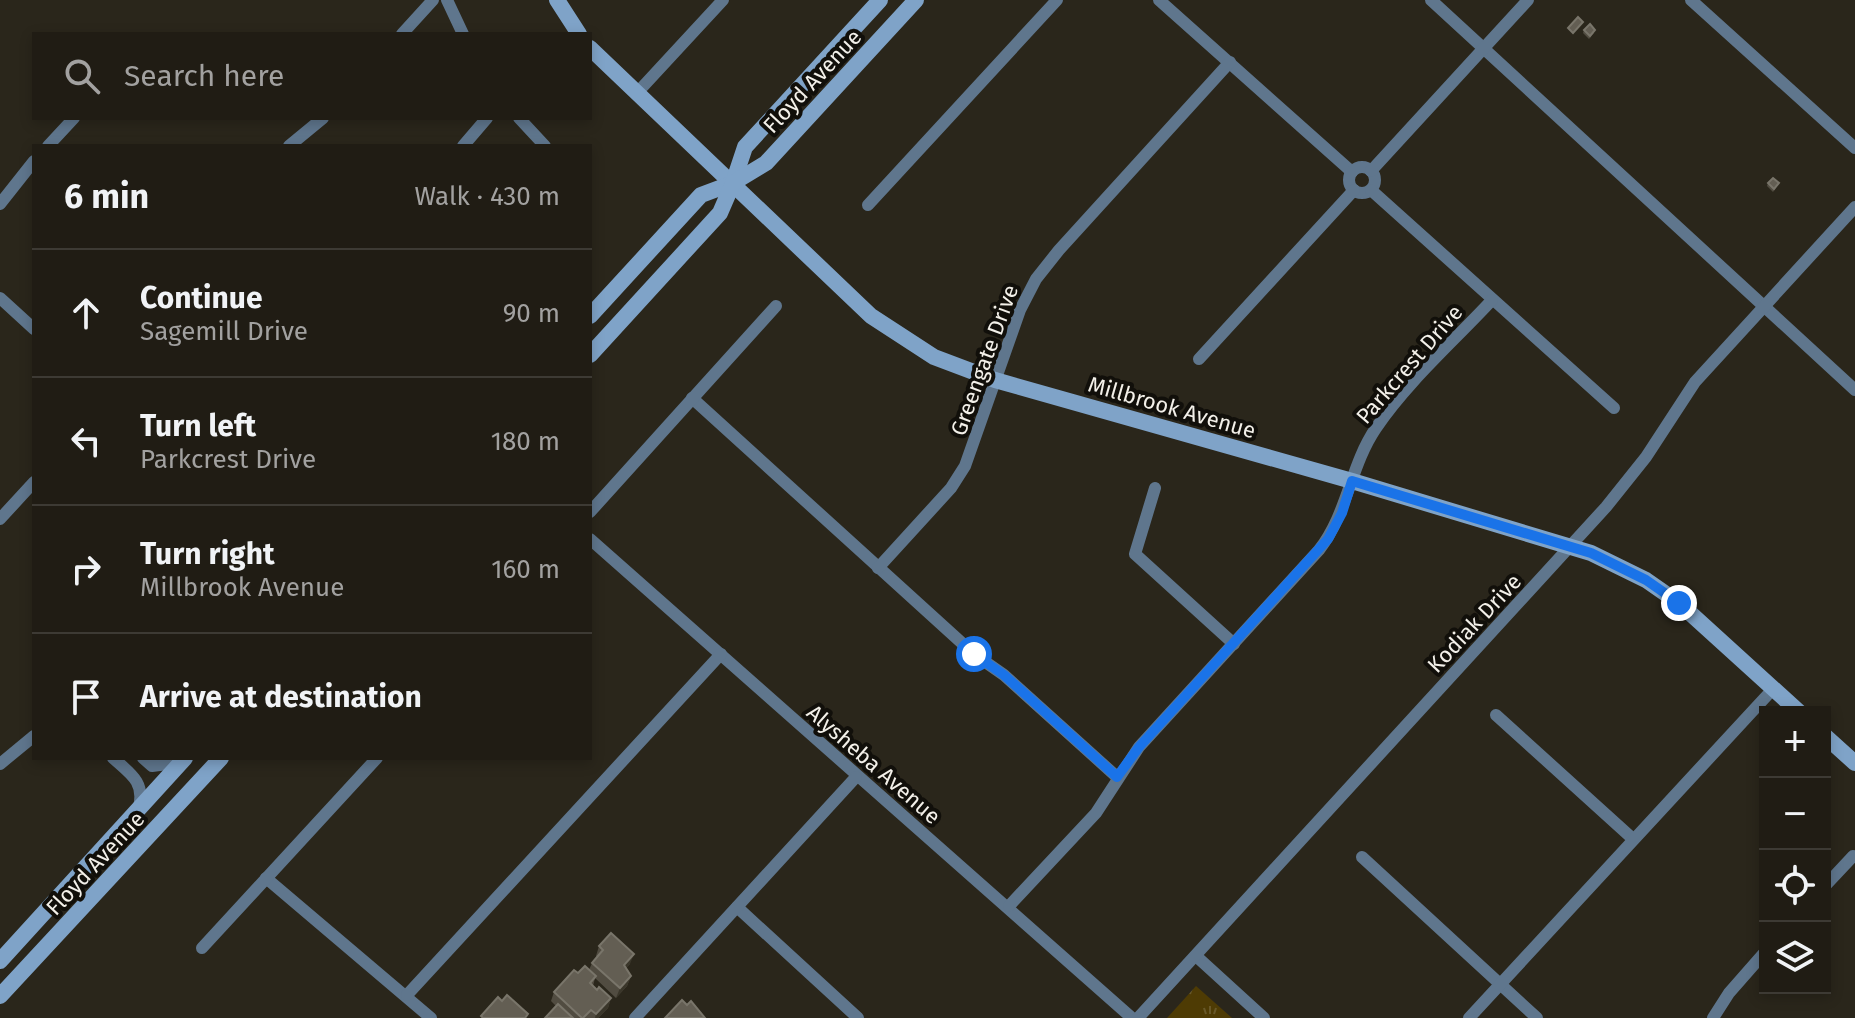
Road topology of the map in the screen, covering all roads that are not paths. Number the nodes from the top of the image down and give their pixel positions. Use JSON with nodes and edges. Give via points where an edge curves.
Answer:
{"nodes":[{"id":1,"x":433,"y":0,"type":"edge"},
{"id":2,"x":447,"y":0,"type":"edge"},
{"id":3,"x":557,"y":0,"type":"edge"},
{"id":4,"x":723,"y":0,"type":"edge"},
{"id":5,"x":880,"y":0,"type":"edge"},
{"id":6,"x":916,"y":0,"type":"edge"},
{"id":7,"x":1057,"y":0,"type":"edge"},
{"id":8,"x":1159,"y":0,"type":"edge"},
{"id":9,"x":1431,"y":0,"type":"edge"},
{"id":10,"x":1528,"y":0,"type":"edge"},
{"id":11,"x":1691,"y":0,"type":"edge"},
{"id":12,"x":404,"y":32,"type":"edge"},
{"id":13,"x":462,"y":32,"type":"edge"},
{"id":14,"x":578,"y":32,"type":"edge"},
{"id":15,"x":1484,"y":48,"type":"junction"},
{"id":16,"x":592,"y":50,"type":"edge"},
{"id":17,"x":1230,"y":62,"type":"junction"},
{"id":18,"x":636,"y":94,"type":"junction"},
{"id":19,"x":72,"y":120,"type":"edge"},
{"id":20,"x":321,"y":120,"type":"edge"},
{"id":21,"x":485,"y":120,"type":"edge"},
{"id":22,"x":521,"y":120,"type":"edge"},
{"id":23,"x":50,"y":144,"type":"edge"},
{"id":24,"x":291,"y":144,"type":"edge"},
{"id":25,"x":465,"y":144,"type":"edge"},
{"id":26,"x":543,"y":144,"type":"edge"},
{"id":27,"x":1855,"y":148,"type":"edge"},
{"id":28,"x":32,"y":164,"type":"edge"},
{"id":29,"x":1371,"y":171,"type":"junction"},
{"id":30,"x":1352,"y":172,"type":"junction"},
{"id":31,"x":733,"y":183,"type":"junction"},
{"id":32,"x":1354,"y":190,"type":"junction"},
{"id":33,"x":1371,"y":190,"type":"junction"},
{"id":34,"x":0,"y":204,"type":"edge"},
{"id":35,"x":868,"y":205,"type":"dead end"},
{"id":36,"x":1855,"y":207,"type":"edge"},
{"id":37,"x":0,"y":298,"type":"edge"},
{"id":38,"x":1492,"y":300,"type":"junction"},
{"id":39,"x":776,"y":306,"type":"dead end"},
{"id":40,"x":1764,"y":307,"type":"junction"},
{"id":41,"x":592,"y":314,"type":"edge"},
{"id":42,"x":32,"y":327,"type":"edge"},
{"id":43,"x":592,"y":353,"type":"edge"},
{"id":44,"x":1199,"y":359,"type":"dead end"},
{"id":45,"x":995,"y":380,"type":"junction"},
{"id":46,"x":1855,"y":390,"type":"edge"},
{"id":47,"x":692,"y":398,"type":"junction"},
{"id":48,"x":1614,"y":408,"type":"dead end"},
{"id":49,"x":1352,"y":481,"type":"junction"},
{"id":50,"x":32,"y":484,"type":"edge"},
{"id":51,"x":1155,"y":488,"type":"dead end"},
{"id":52,"x":592,"y":510,"type":"edge"},
{"id":53,"x":0,"y":519,"type":"edge"},
{"id":54,"x":592,"y":541,"type":"edge"},
{"id":55,"x":1569,"y":547,"type":"junction"},
{"id":56,"x":878,"y":568,"type":"junction"},
{"id":57,"x":1234,"y":644,"type":"junction"},
{"id":58,"x":721,"y":654,"type":"junction"},
{"id":59,"x":1773,"y":689,"type":"junction"},
{"id":60,"x":1792,"y":706,"type":"edge"},
{"id":61,"x":1496,"y":715,"type":"dead end"},
{"id":62,"x":32,"y":738,"type":"edge"},
{"id":63,"x":1831,"y":741,"type":"edge"},
{"id":64,"x":115,"y":760,"type":"edge"},
{"id":65,"x":145,"y":760,"type":"edge"},
{"id":66,"x":184,"y":760,"type":"edge"},
{"id":67,"x":219,"y":760,"type":"edge"},
{"id":68,"x":375,"y":760,"type":"edge"},
{"id":69,"x":1855,"y":763,"type":"edge"},
{"id":70,"x":0,"y":764,"type":"edge"},
{"id":71,"x":856,"y":777,"type":"junction"},
{"id":72,"x":1117,"y":777,"type":"junction"},
{"id":73,"x":138,"y":810,"type":"junction"},
{"id":74,"x":1633,"y":839,"type":"junction"},
{"id":75,"x":1853,"y":856,"type":"dead end"},
{"id":76,"x":1362,"y":857,"type":"dead end"},
{"id":77,"x":266,"y":878,"type":"junction"},
{"id":78,"x":1831,"y":880,"type":"edge"},
{"id":79,"x":1009,"y":906,"type":"junction"},
{"id":80,"x":737,"y":907,"type":"junction"},
{"id":81,"x":202,"y":948,"type":"dead end"},
{"id":82,"x":1196,"y":956,"type":"junction"},
{"id":83,"x":1759,"y":959,"type":"edge"},
{"id":84,"x":0,"y":961,"type":"edge"},
{"id":85,"x":1500,"y":984,"type":"junction"},
{"id":86,"x":407,"y":995,"type":"junction"},
{"id":87,"x":0,"y":996,"type":"edge"},
{"id":88,"x":431,"y":1018,"type":"edge"},
{"id":89,"x":635,"y":1018,"type":"edge"},
{"id":90,"x":858,"y":1018,"type":"edge"},
{"id":91,"x":1135,"y":1018,"type":"edge"},
{"id":92,"x":1264,"y":1018,"type":"edge"},
{"id":93,"x":1469,"y":1018,"type":"edge"},
{"id":94,"x":1537,"y":1018,"type":"edge"},
{"id":95,"x":1713,"y":1018,"type":"edge"}],
"edges":[{"from":1,"to":12,"type":"street"},
{"from":2,"to":13,"type":"street"},
{"from":3,"to":14,"type":"street"},
{"from":4,"to":18,"type":"street"},
{"from":5,"to":31,"type":"street","name":"Floyd Avenue","via":[[745,147]]},
{"from":6,"to":31,"type":"street","name":"Floyd Avenue","via":[[766,163]]},
{"from":7,"to":35,"type":"street"},
{"from":8,"to":17,"type":"street"},
{"from":9,"to":15,"type":"street"},
{"from":10,"to":15,"type":"street"},
{"from":11,"to":27,"type":"street"},
{"from":15,"to":29,"type":"street"},
{"from":15,"to":40,"type":"street"},
{"from":16,"to":18,"type":"street","name":"Millbrook Avenue"},
{"from":17,"to":30,"type":"street"},
{"from":17,"to":45,"type":"street","name":"Greengate Drive","via":[[1047,264],[1020,310]]},
{"from":18,"to":31,"type":"street","name":"Millbrook Avenue"},
{"from":19,"to":23,"type":"street"},
{"from":20,"to":24,"type":"street"},
{"from":21,"to":25,"type":"street"},
{"from":22,"to":26,"type":"street"},
{"from":28,"to":34,"type":"street"},
{"from":29,"to":30,"type":"street","via":[[1362,167]]},
{"from":29,"to":33,"type":"street"},
{"from":30,"to":32,"type":"street","via":[[1349,182]]},
{"from":31,"to":41,"type":"street","name":"Floyd Avenue","via":[[701,195]]},
{"from":31,"to":43,"type":"street","name":"Floyd Avenue","via":[[720,213]]},
{"from":31,"to":45,"type":"street","name":"Millbrook Avenue","via":[[871,316],[934,357]]},
{"from":32,"to":33,"type":"street"},
{"from":32,"to":44,"type":"street"},
{"from":33,"to":38,"type":"street"},
{"from":36,"to":40,"type":"street","name":"Kodiak Drive"},
{"from":37,"to":42,"type":"street"},
{"from":38,"to":48,"type":"street"},
{"from":38,"to":49,"type":"street","name":"Parkcrest Drive","via":[[1376,428]]},
{"from":39,"to":47,"type":"street"},
{"from":40,"to":46,"type":"street"},
{"from":40,"to":55,"type":"street","name":"Kodiak Drive","via":[[1688,391],[1629,481]]},
{"from":45,"to":49,"type":"street","name":"Millbrook Avenue"},
{"from":45,"to":56,"type":"street","name":"Greengate Drive","via":[[965,466]]},
{"from":47,"to":52,"type":"street"},
{"from":47,"to":56,"type":"street"},
{"from":49,"to":55,"type":"street","name":"Millbrook Avenue"},
{"from":49,"to":57,"type":"street","name":"Parkcrest Drive","via":[[1328,539]]},
{"from":50,"to":53,"type":"street"},
{"from":51,"to":57,"type":"street","via":[[1135,554]]},
{"from":54,"to":58,"type":"street","name":"Alysheba Avenue"},
{"from":55,"to":59,"type":"street","name":"Millbrook Avenue","via":[[1620,566],[1663,591]]},
{"from":55,"to":82,"type":"street","name":"Kodiak Drive"},
{"from":56,"to":72,"type":"street"},
{"from":57,"to":72,"type":"street","name":"Parkcrest Drive"},
{"from":58,"to":71,"type":"street","name":"Alysheba Avenue"},
{"from":58,"to":86,"type":"street"},
{"from":59,"to":60,"type":"street","name":"Millbrook Avenue"},
{"from":59,"to":74,"type":"street"},
{"from":61,"to":74,"type":"street"},
{"from":62,"to":70,"type":"street"},
{"from":63,"to":69,"type":"street"},
{"from":64,"to":73,"type":"street","via":[[138,781],[143,792]]},
{"from":65,"to":66,"type":"street","via":[[152,766]]},
{"from":66,"to":73,"type":"street","name":"Floyd Avenue"},
{"from":67,"to":87,"type":"street","name":"Floyd Avenue"},
{"from":68,"to":77,"type":"street"},
{"from":71,"to":79,"type":"street","name":"Alysheba Avenue"},
{"from":71,"to":80,"type":"street"},
{"from":72,"to":79,"type":"street","name":"Parkcrest Drive","via":[[1096,813]]},
{"from":73,"to":84,"type":"street","name":"Floyd Avenue"},
{"from":74,"to":85,"type":"street"},
{"from":75,"to":78,"type":"street"},
{"from":76,"to":85,"type":"street"},
{"from":77,"to":81,"type":"street"},
{"from":77,"to":86,"type":"street"},
{"from":79,"to":91,"type":"street","name":"Alysheba Avenue"},
{"from":80,"to":89,"type":"street"},
{"from":80,"to":90,"type":"street"},
{"from":82,"to":91,"type":"street","name":"Kodiak Drive"},
{"from":82,"to":92,"type":"street"},
{"from":83,"to":95,"type":"street"},
{"from":85,"to":93,"type":"street"},
{"from":85,"to":94,"type":"street"},
{"from":86,"to":88,"type":"street"}]}
